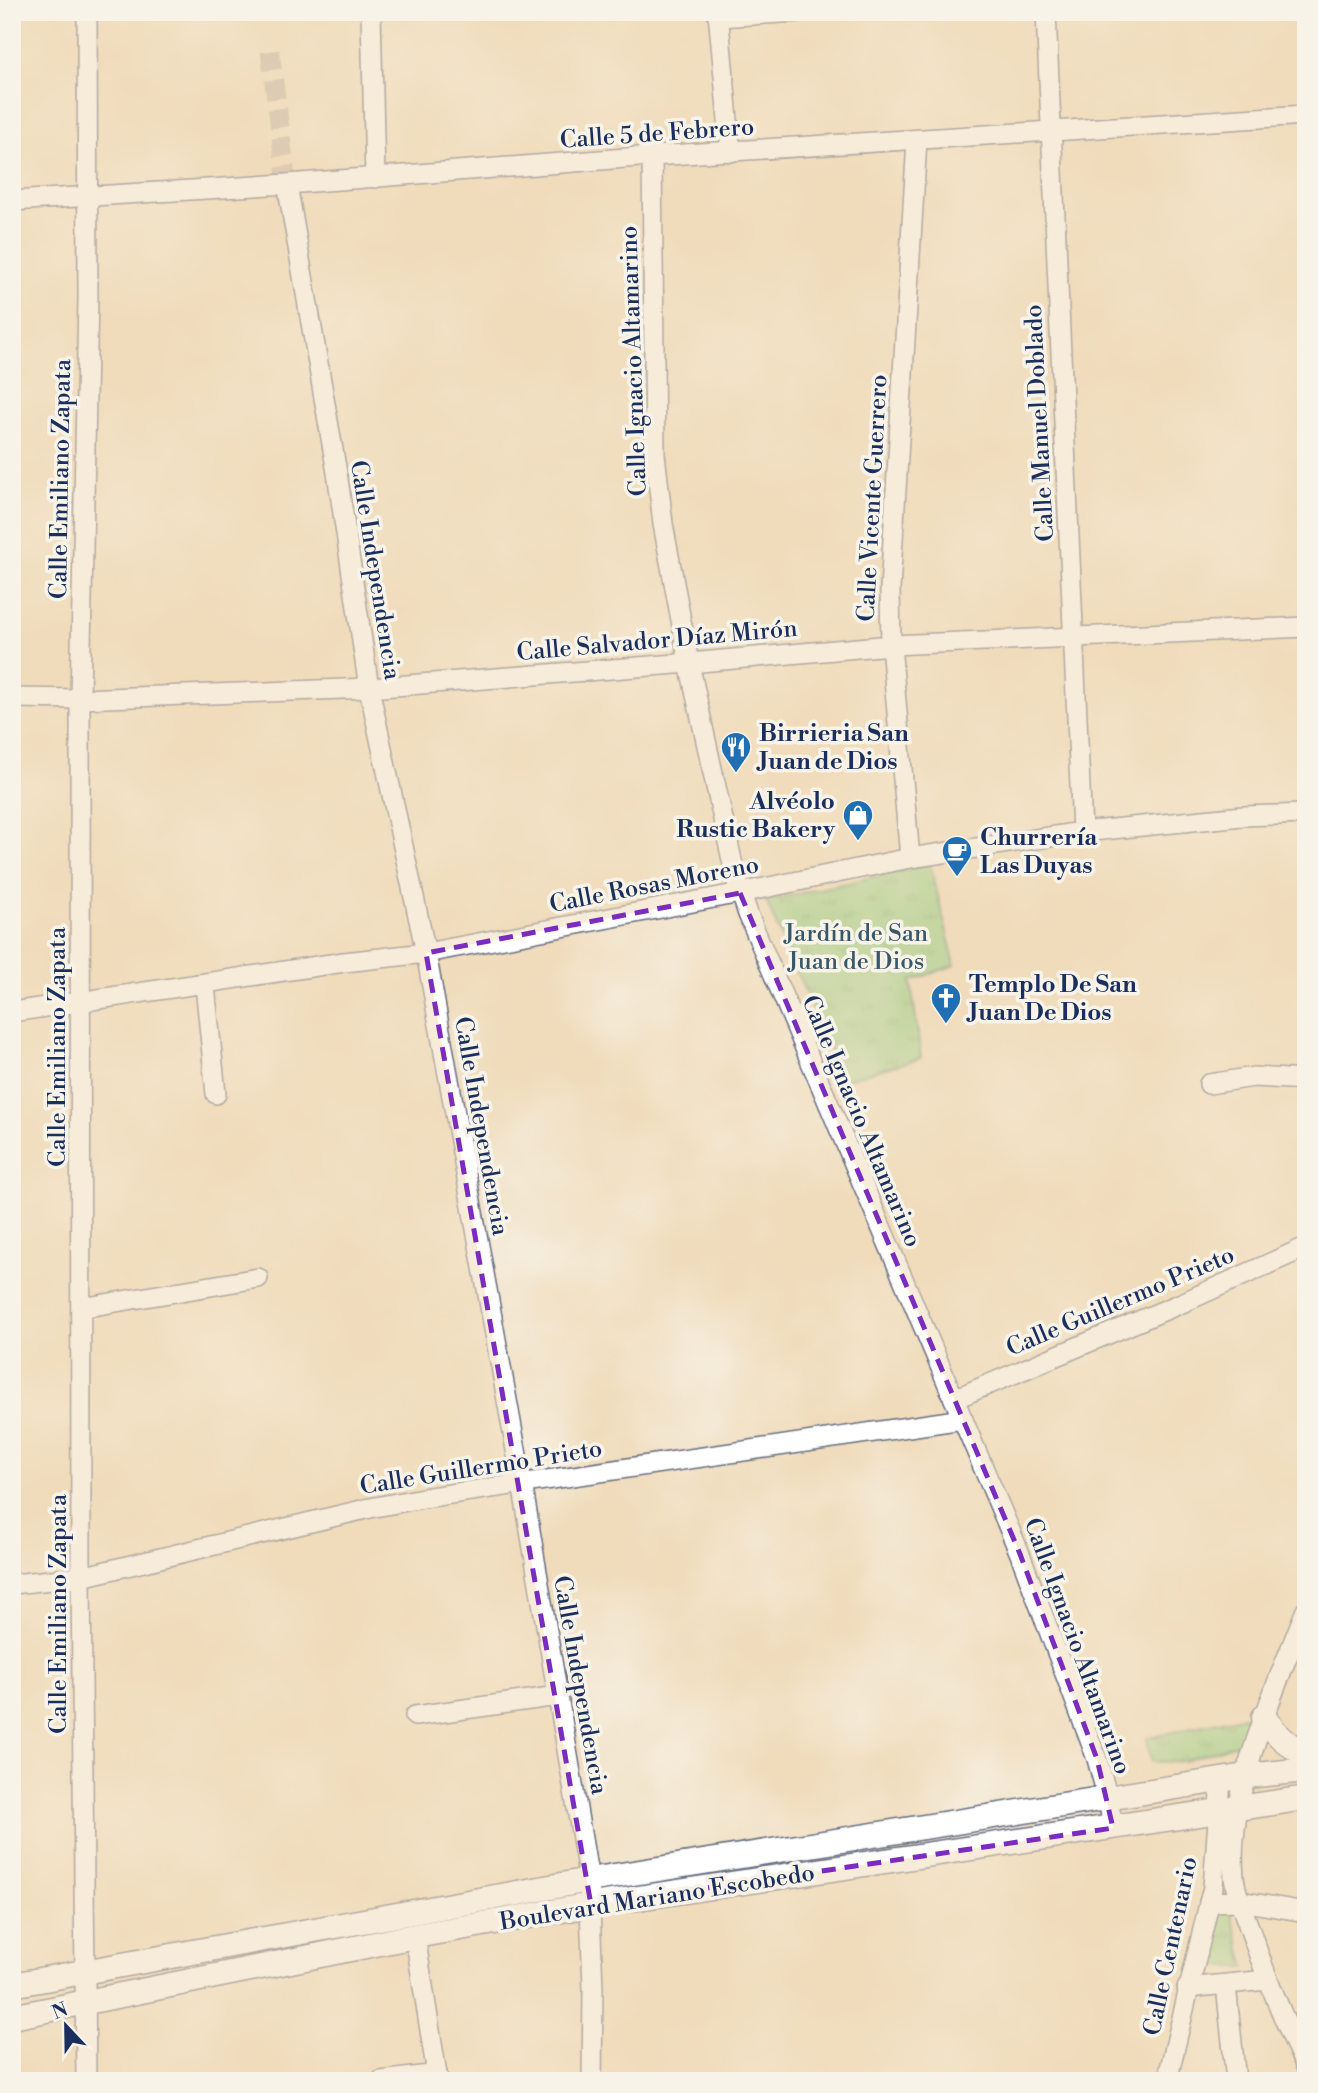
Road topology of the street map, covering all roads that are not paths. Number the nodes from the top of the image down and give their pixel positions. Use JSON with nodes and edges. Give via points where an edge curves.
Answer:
{"nodes":[{"id":1,"x":87,"y":12,"type":"edge"},
{"id":2,"x":371,"y":12,"type":"edge"},
{"id":3,"x":798,"y":12,"type":"edge"},
{"id":4,"x":1046,"y":12,"type":"edge"},
{"id":5,"x":718,"y":15,"type":"edge"},
{"id":6,"x":1306,"y":114,"type":"edge"},
{"id":7,"x":1051,"y":131,"type":"junction"},
{"id":8,"x":917,"y":140,"type":"junction"},
{"id":9,"x":731,"y":152,"type":"junction"},
{"id":10,"x":652,"y":156,"type":"junction"},
{"id":11,"x":375,"y":178,"type":"junction"},
{"id":12,"x":287,"y":184,"type":"junction"},
{"id":13,"x":88,"y":197,"type":"junction"},
{"id":14,"x":12,"y":201,"type":"edge"},
{"id":15,"x":1306,"y":627,"type":"edge"},
{"id":16,"x":1073,"y":638,"type":"junction"},
{"id":17,"x":891,"y":645,"type":"junction"},
{"id":18,"x":689,"y":663,"type":"junction"},
{"id":19,"x":369,"y":688,"type":"junction"},
{"id":20,"x":12,"y":698,"type":"edge"},
{"id":21,"x":80,"y":699,"type":"junction"},
{"id":22,"x":1306,"y":814,"type":"edge"},
{"id":23,"x":1082,"y":832,"type":"junction"},
{"id":24,"x":910,"y":858,"type":"junction"},
{"id":25,"x":740,"y":893,"type":"junction"},
{"id":26,"x":426,"y":953,"type":"junction"},
{"id":27,"x":205,"y":985,"type":"junction"},
{"id":28,"x":82,"y":1002,"type":"junction"},
{"id":29,"x":12,"y":1012,"type":"edge"},
{"id":30,"x":1306,"y":1080,"type":"edge"},
{"id":31,"x":1209,"y":1084,"type":"dead end"},
{"id":32,"x":216,"y":1094,"type":"dead end"},
{"id":33,"x":1306,"y":1247,"type":"edge"},
{"id":34,"x":258,"y":1278,"type":"dead end"},
{"id":35,"x":81,"y":1308,"type":"junction"},
{"id":36,"x":954,"y":1399,"type":"junction"},
{"id":37,"x":963,"y":1419,"type":"junction"},
{"id":38,"x":522,"y":1483,"type":"junction"},
{"id":39,"x":81,"y":1577,"type":"junction"},
{"id":40,"x":12,"y":1584,"type":"edge"},
{"id":41,"x":1306,"y":1611,"type":"edge"},
{"id":42,"x":558,"y":1696,"type":"junction"},
{"id":43,"x":415,"y":1716,"type":"dead end"},
{"id":44,"x":1264,"y":1717,"type":"junction"},
{"id":45,"x":1306,"y":1754,"type":"edge"},
{"id":46,"x":1306,"y":1770,"type":"edge"},
{"id":47,"x":1246,"y":1776,"type":"junction"},
{"id":48,"x":1221,"y":1780,"type":"junction"},
{"id":49,"x":1306,"y":1798,"type":"edge"},
{"id":50,"x":1108,"y":1799,"type":"junction"},
{"id":51,"x":1229,"y":1809,"type":"junction"},
{"id":52,"x":1113,"y":1828,"type":"junction"},
{"id":53,"x":589,"y":1880,"type":"junction"},
{"id":54,"x":1240,"y":1901,"type":"junction"},
{"id":55,"x":1209,"y":1902,"type":"junction"},
{"id":56,"x":591,"y":1905,"type":"junction"},
{"id":57,"x":1306,"y":1912,"type":"edge"},
{"id":58,"x":415,"y":1936,"type":"junction"},
{"id":59,"x":86,"y":1973,"type":"junction"},
{"id":60,"x":1267,"y":1980,"type":"junction"},
{"id":61,"x":12,"y":1985,"type":"edge"},
{"id":62,"x":1226,"y":1986,"type":"junction"},
{"id":63,"x":1188,"y":1988,"type":"junction"},
{"id":64,"x":84,"y":2003,"type":"junction"},
{"id":65,"x":12,"y":2017,"type":"edge"},
{"id":66,"x":1306,"y":2067,"type":"edge"},
{"id":67,"x":438,"y":2077,"type":"edge"},
{"id":68,"x":86,"y":2081,"type":"edge"},
{"id":69,"x":381,"y":2081,"type":"edge"},
{"id":70,"x":592,"y":2081,"type":"edge"},
{"id":71,"x":1167,"y":2081,"type":"edge"},
{"id":72,"x":1236,"y":2081,"type":"edge"}],
"edges":[{"from":1,"to":13,"type":"street","name":"Calle Emiliano Zapata"},
{"from":2,"to":11,"type":"street"},
{"from":3,"to":5,"type":"street"},
{"from":4,"to":7,"type":"street","name":"Calle Manuel Doblado"},
{"from":5,"to":9,"type":"street"},
{"from":6,"to":7,"type":"street","name":"Calle 5 de Febrero"},
{"from":7,"to":8,"type":"street","name":"Calle 5 de Febrero"},
{"from":7,"to":16,"type":"street","name":"Calle Manuel Doblado"},
{"from":8,"to":9,"type":"street","name":"Calle 5 de Febrero"},
{"from":8,"to":17,"type":"street","name":"Calle Vicente Guerrero","via":[[890,590]]},
{"from":9,"to":10,"type":"street","name":"Calle 5 de Febrero"},
{"from":10,"to":11,"type":"street","name":"Calle 5 de Febrero"},
{"from":10,"to":18,"type":"street","name":"Calle Ignacio Altamarino","via":[[655,454]]},
{"from":11,"to":12,"type":"street","name":"Calle 5 de Febrero"},
{"from":12,"to":13,"type":"street","name":"Calle 5 de Febrero"},
{"from":12,"to":19,"type":"street","name":"Calle Independencia"},
{"from":13,"to":14,"type":"street","name":"Calle 5 de Febrero"},
{"from":13,"to":21,"type":"street","name":"Calle Emiliano Zapata"},
{"from":15,"to":16,"type":"street","name":"Calle Salvador Díaz Mirón"},
{"from":16,"to":17,"type":"street","name":"Calle Salvador Díaz Mirón"},
{"from":16,"to":23,"type":"street","name":"Calle Manuel Doblado"},
{"from":17,"to":18,"type":"street","name":"Calle Salvador Díaz Mirón"},
{"from":17,"to":24,"type":"street","name":"Calle Vicente Guerrero"},
{"from":18,"to":19,"type":"street","name":"Calle Salvador Díaz Mirón"},
{"from":18,"to":25,"type":"street","name":"Calle Ignacio Altamarino"},
{"from":19,"to":21,"type":"street","name":"Calle Salvador Díaz Mirón"},
{"from":19,"to":26,"type":"street","name":"Calle Independencia"},
{"from":20,"to":21,"type":"street","name":"Calle Salvador Díaz Mirón"},
{"from":21,"to":28,"type":"street","name":"Calle Emiliano Zapata"},
{"from":22,"to":23,"type":"street","name":"Calle Rosas Moreno"},
{"from":23,"to":24,"type":"street","name":"Calle Rosas Moreno"},
{"from":24,"to":25,"type":"street","name":"Calle Rosas Moreno"},
{"from":25,"to":26,"type":"street","name":"Calle Rosas Moreno"},
{"from":25,"to":36,"type":"street","name":"Calle Ignacio Altamarino"},
{"from":26,"to":27,"type":"street","name":"Calle Rosas Moreno"},
{"from":26,"to":38,"type":"street","name":"Calle Independencia"},
{"from":27,"to":28,"type":"street","name":"Calle Rosas Moreno"},
{"from":27,"to":32,"type":"street"},
{"from":28,"to":29,"type":"street","name":"Calle Rosas Moreno"},
{"from":28,"to":35,"type":"street","name":"Calle Emiliano Zapata"},
{"from":30,"to":31,"type":"street","via":[[1254,1077]]},
{"from":33,"to":36,"type":"street","name":"Calle Guillermo Prieto"},
{"from":34,"to":35,"type":"street"},
{"from":35,"to":39,"type":"street","name":"Calle Emiliano Zapata"},
{"from":36,"to":37,"type":"street","name":"Calle Ignacio Altamarino"},
{"from":37,"to":38,"type":"street","name":"Calle Guillermo Prieto"},
{"from":37,"to":50,"type":"street","name":"Calle Ignacio Altamarino","via":[[1020,1555]]},
{"from":38,"to":39,"type":"street","name":"Calle Guillermo Prieto","via":[[370,1508]]},
{"from":38,"to":42,"type":"street","name":"Calle Independencia"},
{"from":39,"to":40,"type":"street","name":"Calle Guillermo Prieto"},
{"from":39,"to":59,"type":"street","name":"Calle Emiliano Zapata"},
{"from":41,"to":44,"type":"street"},
{"from":42,"to":43,"type":"street"},
{"from":42,"to":53,"type":"street","name":"Calle Independencia"},
{"from":44,"to":45,"type":"main road","via":[[1285,1742]]},
{"from":44,"to":47,"type":"street"},
{"from":46,"to":47,"type":"main road","name":"Boulevard Mariano Escobedo"},
{"from":47,"to":48,"type":"main road","name":"Boulevard Mariano Escobedo"},
{"from":47,"to":51,"type":"street"},
{"from":48,"to":50,"type":"main road","name":"Boulevard Mariano Escobedo"},
{"from":48,"to":51,"type":"street","name":"Calle Centenario"},
{"from":49,"to":51,"type":"main road","name":"Boulevard Mariano Escobedo"},
{"from":50,"to":52,"type":"street","name":"Calle Ignacio Altamarino"},
{"from":50,"to":53,"type":"main road","name":"Boulevard Mariano Escobedo"},
{"from":51,"to":52,"type":"main road","name":"Boulevard Mariano Escobedo"},
{"from":51,"to":54,"type":"street"},
{"from":51,"to":55,"type":"street","name":"Calle Centenario"},
{"from":52,"to":56,"type":"main road","name":"Boulevard Mariano Escobedo"},
{"from":53,"to":56,"type":"street","name":"Calle Independencia"},
{"from":53,"to":59,"type":"main road","name":"Boulevard Mariano Escobedo"},
{"from":54,"to":55,"type":"street"},
{"from":54,"to":57,"type":"street"},
{"from":54,"to":60,"type":"street"},
{"from":55,"to":63,"type":"street","name":"Calle Centenario"},
{"from":56,"to":58,"type":"main road","name":"Boulevard Mariano Escobedo"},
{"from":56,"to":70,"type":"street","name":"Calle Independencia"},
{"from":58,"to":64,"type":"main road","name":"Boulevard Mariano Escobedo"},
{"from":58,"to":67,"type":"street"},
{"from":59,"to":61,"type":"main road","name":"Boulevard Mariano Escobedo"},
{"from":59,"to":64,"type":"street","name":"Calle Emiliano Zapata"},
{"from":60,"to":62,"type":"street"},
{"from":60,"to":66,"type":"street"},
{"from":62,"to":63,"type":"street"},
{"from":62,"to":72,"type":"street"},
{"from":63,"to":71,"type":"street","name":"Calle Centenario"},
{"from":64,"to":65,"type":"main road","name":"Boulevard Mariano Escobedo"},
{"from":64,"to":68,"type":"street","name":"Calle Emiliano Zapata"},
{"from":67,"to":69,"type":"street"}]}
